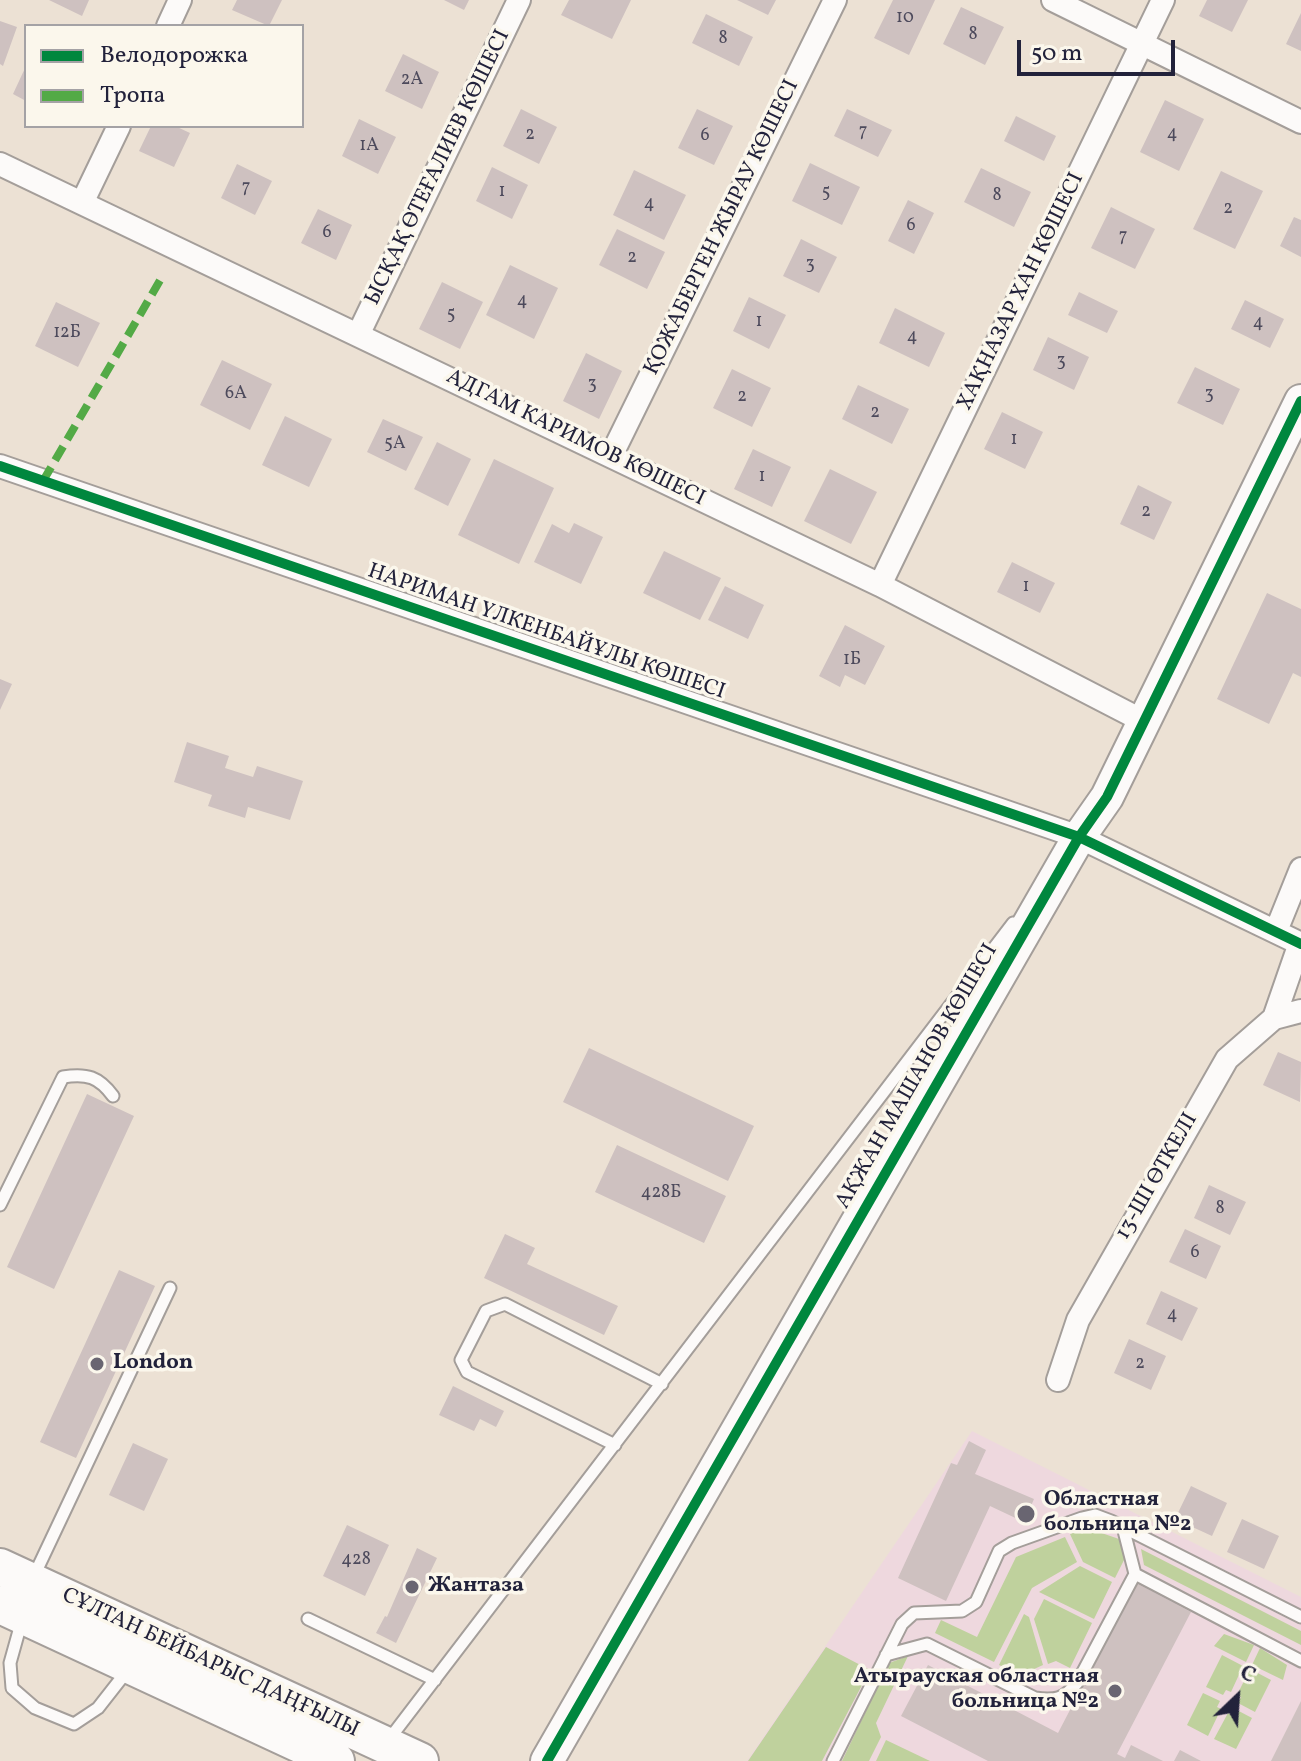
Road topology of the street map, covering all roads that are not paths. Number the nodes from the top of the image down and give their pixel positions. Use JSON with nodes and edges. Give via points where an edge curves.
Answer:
{"nodes":[{"id":1,"x":180,"y":0,"type":"edge"},
{"id":2,"x":519,"y":0,"type":"edge"},
{"id":3,"x":835,"y":0,"type":"edge"},
{"id":4,"x":1053,"y":0,"type":"edge"},
{"id":5,"x":1163,"y":0,"type":"edge"},
{"id":6,"x":169,"y":24,"type":"edge"},
{"id":7,"x":1142,"y":44,"type":"junction"},
{"id":8,"x":1301,"y":122,"type":"edge"},
{"id":9,"x":118,"y":128,"type":"edge"},
{"id":10,"x":0,"y":164,"type":"edge"},
{"id":11,"x":82,"y":203,"type":"junction"},
{"id":12,"x":358,"y":335,"type":"junction"},
{"id":13,"x":1301,"y":401,"type":"edge"},
{"id":14,"x":611,"y":456,"type":"junction"},
{"id":15,"x":0,"y":466,"type":"edge"},
{"id":16,"x":880,"y":585,"type":"junction"},
{"id":17,"x":1145,"y":722,"type":"junction"},
{"id":18,"x":1079,"y":837,"type":"junction"},
{"id":19,"x":1301,"y":869,"type":"edge"},
{"id":20,"x":1276,"y":931,"type":"junction"},
{"id":21,"x":1300,"y":944,"type":"edge"},
{"id":22,"x":1301,"y":1011,"type":"edge"},
{"id":23,"x":1274,"y":1018,"type":"junction"},
{"id":24,"x":113,"y":1096,"type":"dead end"},
{"id":25,"x":0,"y":1205,"type":"edge"},
{"id":26,"x":170,"y":1288,"type":"dead end"},
{"id":27,"x":1058,"y":1380,"type":"dead end"},
{"id":28,"x":662,"y":1384,"type":"junction"},
{"id":29,"x":615,"y":1445,"type":"junction"},
{"id":30,"x":1123,"y":1527,"type":"junction"},
{"id":31,"x":1135,"y":1574,"type":"junction"},
{"id":32,"x":14,"y":1592,"type":"edge"},
{"id":33,"x":1301,"y":1617,"type":"edge"},
{"id":34,"x":308,"y":1619,"type":"dead end"},
{"id":35,"x":886,"y":1655,"type":"junction"},
{"id":36,"x":145,"y":1659,"type":"junction"},
{"id":37,"x":1301,"y":1661,"type":"edge"},
{"id":38,"x":435,"y":1680,"type":"junction"},
{"id":39,"x":386,"y":1745,"type":"junction"},
{"id":40,"x":336,"y":1761,"type":"edge"},
{"id":41,"x":420,"y":1761,"type":"edge"},
{"id":42,"x":547,"y":1761,"type":"edge"},
{"id":43,"x":833,"y":1761,"type":"edge"}],
"edges":[{"from":1,"to":6,"type":"street"},
{"from":2,"to":12,"type":"street","name":"ЫСҚАҚ ӨТЕҒАЛИЕВ КӨШЕСІ"},
{"from":3,"to":14,"type":"street","name":"ҚОЖАБЕРГЕН ЖЫРАУ КӨШЕСІ"},
{"from":4,"to":7,"type":"street"},
{"from":5,"to":7,"type":"street","name":"ХАҚНАЗАР ХАН КӨШЕСІ"},
{"from":7,"to":8,"type":"street"},
{"from":7,"to":16,"type":"street","name":"ХАҚНАЗАР ХАН КӨШЕСІ"},
{"from":9,"to":11,"type":"street"},
{"from":10,"to":11,"type":"street","name":"АДГАМ КАРИМОВ КӨШЕСІ"},
{"from":11,"to":12,"type":"street","name":"АДГАМ КАРИМОВ КӨШЕСІ"},
{"from":12,"to":14,"type":"street","name":"АДГАМ КАРИМОВ КӨШЕСІ"},
{"from":13,"to":17,"type":"street","name":"АҚЖАН МАШАНОВ КӨШЕСІ"},
{"from":14,"to":16,"type":"street","name":"АДГАМ КАРИМОВ КӨШЕСІ"},
{"from":15,"to":18,"type":"street","name":"НАРИМАН ҮЛКЕНБАЙҰЛЫ КӨШЕСІ"},
{"from":16,"to":17,"type":"street","name":"АДГАМ КАРИМОВ КӨШЕСІ"},
{"from":17,"to":18,"type":"street","name":"АҚЖАН МАШАНОВ КӨШЕСІ","via":[[1107,797]]},
{"from":18,"to":20,"type":"street","name":"НАРИМАН ҮЛКЕНБАЙҰЛЫ КӨШЕСІ"},
{"from":18,"to":28,"type":"lane"},
{"from":18,"to":42,"type":"street","name":"АҚЖАН МАШАНОВ КӨШЕСІ"},
{"from":19,"to":20,"type":"street"},
{"from":20,"to":21,"type":"street","name":"НАРИМАН ҮЛКЕНБАЙҰЛЫ КӨШЕСІ"},
{"from":21,"to":23,"type":"street"},
{"from":22,"to":23,"type":"street","name":"13-ШІ ӨТКЕЛІ"},
{"from":23,"to":27,"type":"street","name":"13-ШІ ӨТКЕЛІ","via":[[1227,1059],[1078,1320]]},
{"from":24,"to":25,"type":"lane","via":[[93,1077],[63,1077]]},
{"from":26,"to":32,"type":"lane"},
{"from":28,"to":29,"type":"lane"},
{"from":28,"to":29,"type":"lane","via":[[505,1304],[486,1311],[461,1360],[467,1372]]},
{"from":29,"to":38,"type":"lane"},
{"from":30,"to":31,"type":"lane"},
{"from":30,"to":33,"type":"lane"},
{"from":30,"to":35,"type":"lane","via":[[1095,1515],[1012,1543],[999,1551],[976,1602],[962,1611],[914,1613]]},
{"from":31,"to":35,"type":"lane","via":[[1077,1683],[1054,1701],[1035,1698],[927,1644]]},
{"from":31,"to":37,"type":"lane"},
{"from":32,"to":36,"type":"main road","name":"СҰЛТАН БЕЙБАРЫС ДАҢҒЫЛЫ"},
{"from":32,"to":36,"type":"lane","via":[[12,1688],[35,1708],[74,1724],[98,1708]]},
{"from":34,"to":38,"type":"lane"},
{"from":35,"to":43,"type":"lane"},
{"from":36,"to":39,"type":"main road","name":"СҰЛТАН БЕЙБАРЫС ДАҢҒЫЛЫ"},
{"from":36,"to":40,"type":"main road","name":"СҰЛТАН БЕЙБАРЫС ДАҢҒЫЛЫ"},
{"from":38,"to":39,"type":"lane"},
{"from":39,"to":41,"type":"main road","name":"СҰЛТАН БЕЙБАРЫС ДАҢҒЫЛЫ"}]}
